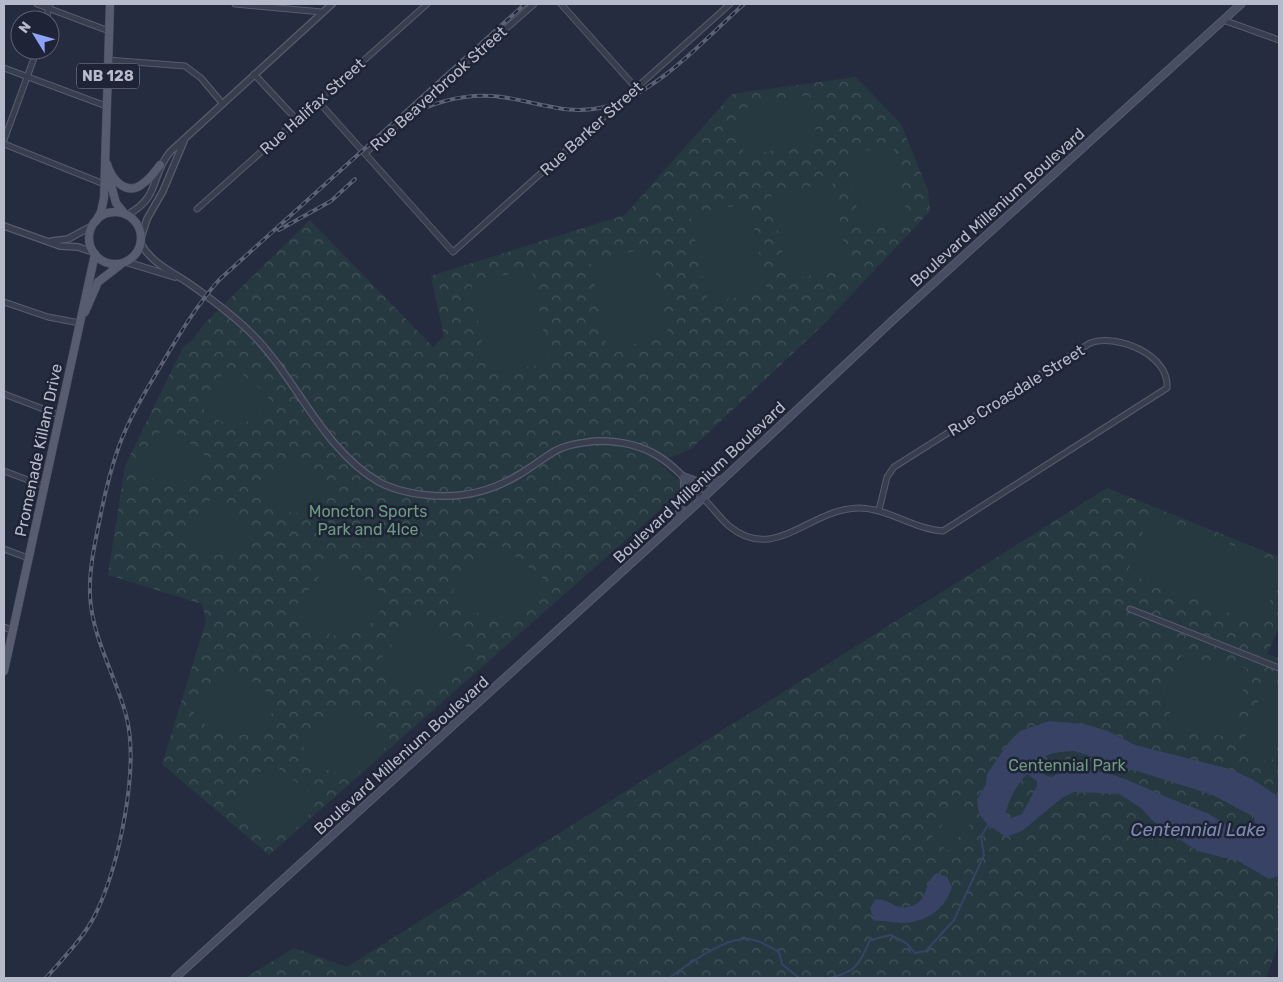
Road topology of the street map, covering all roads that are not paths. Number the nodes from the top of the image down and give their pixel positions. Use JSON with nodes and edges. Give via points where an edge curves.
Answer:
{"nodes":[{"id":1,"x":37,"y":4,"type":"edge"},
{"id":2,"x":110,"y":4,"type":"edge"},
{"id":3,"x":235,"y":4,"type":"edge"},
{"id":4,"x":332,"y":4,"type":"edge"},
{"id":5,"x":427,"y":4,"type":"edge"},
{"id":6,"x":534,"y":4,"type":"edge"},
{"id":7,"x":561,"y":4,"type":"edge"},
{"id":8,"x":730,"y":4,"type":"edge"},
{"id":9,"x":1241,"y":4,"type":"edge"},
{"id":10,"x":253,"y":5,"type":"edge"},
{"id":11,"x":50,"y":6,"type":"edge"},
{"id":12,"x":322,"y":12,"type":"junction"},
{"id":13,"x":1223,"y":20,"type":"junction"},
{"id":14,"x":109,"y":31,"type":"junction"},
{"id":15,"x":1279,"y":40,"type":"edge"},
{"id":16,"x":34,"y":60,"type":"edge"},
{"id":17,"x":108,"y":60,"type":"junction"},
{"id":18,"x":4,"y":68,"type":"edge"},
{"id":19,"x":254,"y":74,"type":"junction"},
{"id":20,"x":28,"y":78,"type":"junction"},
{"id":21,"x":636,"y":88,"type":"junction"},
{"id":22,"x":318,"y":100,"type":"junction"},
{"id":23,"x":222,"y":103,"type":"junction"},
{"id":24,"x":106,"y":106,"type":"junction"},
{"id":25,"x":296,"y":119,"type":"junction"},
{"id":26,"x":187,"y":134,"type":"junction"},
{"id":27,"x":4,"y":142,"type":"edge"},
{"id":28,"x":105,"y":148,"type":"junction"},
{"id":29,"x":365,"y":153,"type":"junction"},
{"id":30,"x":106,"y":160,"type":"junction"},
{"id":31,"x":160,"y":165,"type":"junction"},
{"id":32,"x":104,"y":184,"type":"junction"},
{"id":33,"x":197,"y":209,"type":"dead end"},
{"id":34,"x":126,"y":214,"type":"junction"},
{"id":35,"x":94,"y":223,"type":"junction"},
{"id":36,"x":4,"y":226,"type":"edge"},
{"id":37,"x":44,"y":241,"type":"junction"},
{"id":38,"x":141,"y":241,"type":"junction"},
{"id":39,"x":94,"y":253,"type":"junction"},
{"id":40,"x":124,"y":263,"type":"junction"},
{"id":41,"x":186,"y":282,"type":"junction"},
{"id":42,"x":4,"y":302,"type":"edge"},
{"id":43,"x":80,"y":323,"type":"junction"},
{"id":44,"x":4,"y":394,"type":"edge"},
{"id":45,"x":59,"y":415,"type":"junction"},
{"id":46,"x":4,"y":471,"type":"edge"},
{"id":47,"x":684,"y":477,"type":"junction"},
{"id":48,"x":723,"y":480,"type":"junction"},
{"id":49,"x":44,"y":486,"type":"junction"},
{"id":50,"x":703,"y":498,"type":"junction"},
{"id":51,"x":878,"y":510,"type":"junction"},
{"id":52,"x":677,"y":522,"type":"junction"},
{"id":53,"x":4,"y":549,"type":"edge"},
{"id":54,"x":28,"y":558,"type":"junction"},
{"id":55,"x":1130,"y":609,"type":"dead end"},
{"id":56,"x":4,"y":627,"type":"edge"},
{"id":57,"x":12,"y":631,"type":"junction"},
{"id":58,"x":1279,"y":668,"type":"edge"},
{"id":59,"x":4,"y":670,"type":"edge"},
{"id":60,"x":175,"y":978,"type":"edge"}],
"edges":[{"from":1,"to":11,"type":"street"},
{"from":2,"to":14,"type":"main road","number":"NB 128"},
{"from":3,"to":10,"type":"street"},
{"from":4,"to":12,"type":"street"},
{"from":5,"to":22,"type":"street","name":"Rue Halifax Street"},
{"from":6,"to":29,"type":"street","name":"Rue Beaverbrook Street"},
{"from":7,"to":21,"type":"street"},
{"from":8,"to":21,"type":"street","name":"Rue Barker Street"},
{"from":9,"to":13,"type":"main road","name":"Boulevard Millenium Boulevard"},
{"from":10,"to":12,"type":"street"},
{"from":11,"to":14,"type":"street"},
{"from":12,"to":19,"type":"street"},
{"from":13,"to":15,"type":"street"},
{"from":13,"to":48,"type":"main road","name":"Boulevard Millenium Boulevard"},
{"from":14,"to":17,"type":"main road","number":"NB 128"},
{"from":16,"to":20,"type":"street"},
{"from":17,"to":23,"type":"street","via":[[185,66],[201,78]]},
{"from":17,"to":24,"type":"main road","number":"NB 128"},
{"from":18,"to":20,"type":"street"},
{"from":19,"to":23,"type":"street"},
{"from":19,"to":25,"type":"street"},
{"from":20,"to":24,"type":"street"},
{"from":20,"to":27,"type":"street"},
{"from":21,"to":29,"type":"street","name":"Rue Barker Street","via":[[453,252]]},
{"from":22,"to":25,"type":"street","name":"Rue Halifax Street"},
{"from":22,"to":29,"type":"street"},
{"from":23,"to":26,"type":"street"},
{"from":24,"to":28,"type":"main road","number":"NB 128"},
{"from":25,"to":33,"type":"street","name":"Rue Halifax Street"},
{"from":26,"to":31,"type":"street"},
{"from":26,"to":38,"type":"street","via":[[163,191],[147,219]]},
{"from":27,"to":32,"type":"street"},
{"from":28,"to":30,"type":"main road","number":"NB 128"},
{"from":28,"to":32,"type":"main road","number":"NB 128"},
{"from":30,"to":31,"type":"main road","via":[[109,172],[117,182],[134,188],[143,184]]},
{"from":30,"to":34,"type":"main road","number":"NB 128","via":[[110,186],[116,202]]},
{"from":31,"to":34,"type":"street","via":[[148,200]]},
{"from":32,"to":35,"type":"main road","number":"NB 128","via":[[103,205]]},
{"from":34,"to":35,"type":"main road","via":[[107,213]]},
{"from":34,"to":38,"type":"main road","via":[[136,222]]},
{"from":35,"to":37,"type":"street","via":[[68,239]]},
{"from":35,"to":39,"type":"main road","via":[[89,240]]},
{"from":36,"to":37,"type":"street"},
{"from":37,"to":39,"type":"street","via":[[80,247]]},
{"from":38,"to":40,"type":"main road","via":[[135,255]]},
{"from":38,"to":41,"type":"street","via":[[155,262]]},
{"from":39,"to":40,"type":"main road","via":[[104,262]]},
{"from":39,"to":43,"type":"main road","name":"Promenade Killam Drive"},
{"from":40,"to":41,"type":"street"},
{"from":40,"to":43,"type":"main road","name":"Promenade Killam Drive","via":[[98,282]]},
{"from":41,"to":47,"type":"street","via":[[254,335],[345,455],[380,482],[417,494],[446,497],[478,493],[502,484],[556,451],[582,442],[617,441],[658,455]]},
{"from":42,"to":43,"type":"street","via":[[48,317]]},
{"from":43,"to":45,"type":"main road","name":"Promenade Killam Drive"},
{"from":44,"to":45,"type":"street"},
{"from":45,"to":49,"type":"main road","name":"Promenade Killam Drive"},
{"from":46,"to":49,"type":"street"},
{"from":47,"to":48,"type":"main road","via":[[701,483]]},
{"from":47,"to":50,"type":"street"},
{"from":47,"to":52,"type":"main road","via":[[685,494]]},
{"from":48,"to":50,"type":"main road","name":"Boulevard Millenium Boulevard"},
{"from":49,"to":54,"type":"main road","name":"Promenade Killam Drive"},
{"from":50,"to":51,"type":"street","via":[[728,526],[750,538],[763,540],[789,535],[827,513],[852,508]]},
{"from":50,"to":52,"type":"main road","name":"Boulevard Millenium Boulevard"},
{"from":51,"to":51,"type":"street","name":"Rue Croasdale Street","via":[[887,477],[894,467],[1090,343],[1115,341],[1150,354],[1158,361],[1168,380],[1167,388],[949,529],[931,530]]},
{"from":52,"to":60,"type":"main road","name":"Boulevard Millenium Boulevard"},
{"from":53,"to":54,"type":"street"},
{"from":54,"to":57,"type":"main road","name":"Promenade Killam Drive"},
{"from":55,"to":58,"type":"street"},
{"from":56,"to":57,"type":"street"},
{"from":57,"to":59,"type":"main road","name":"Promenade Killam Drive"}]}
